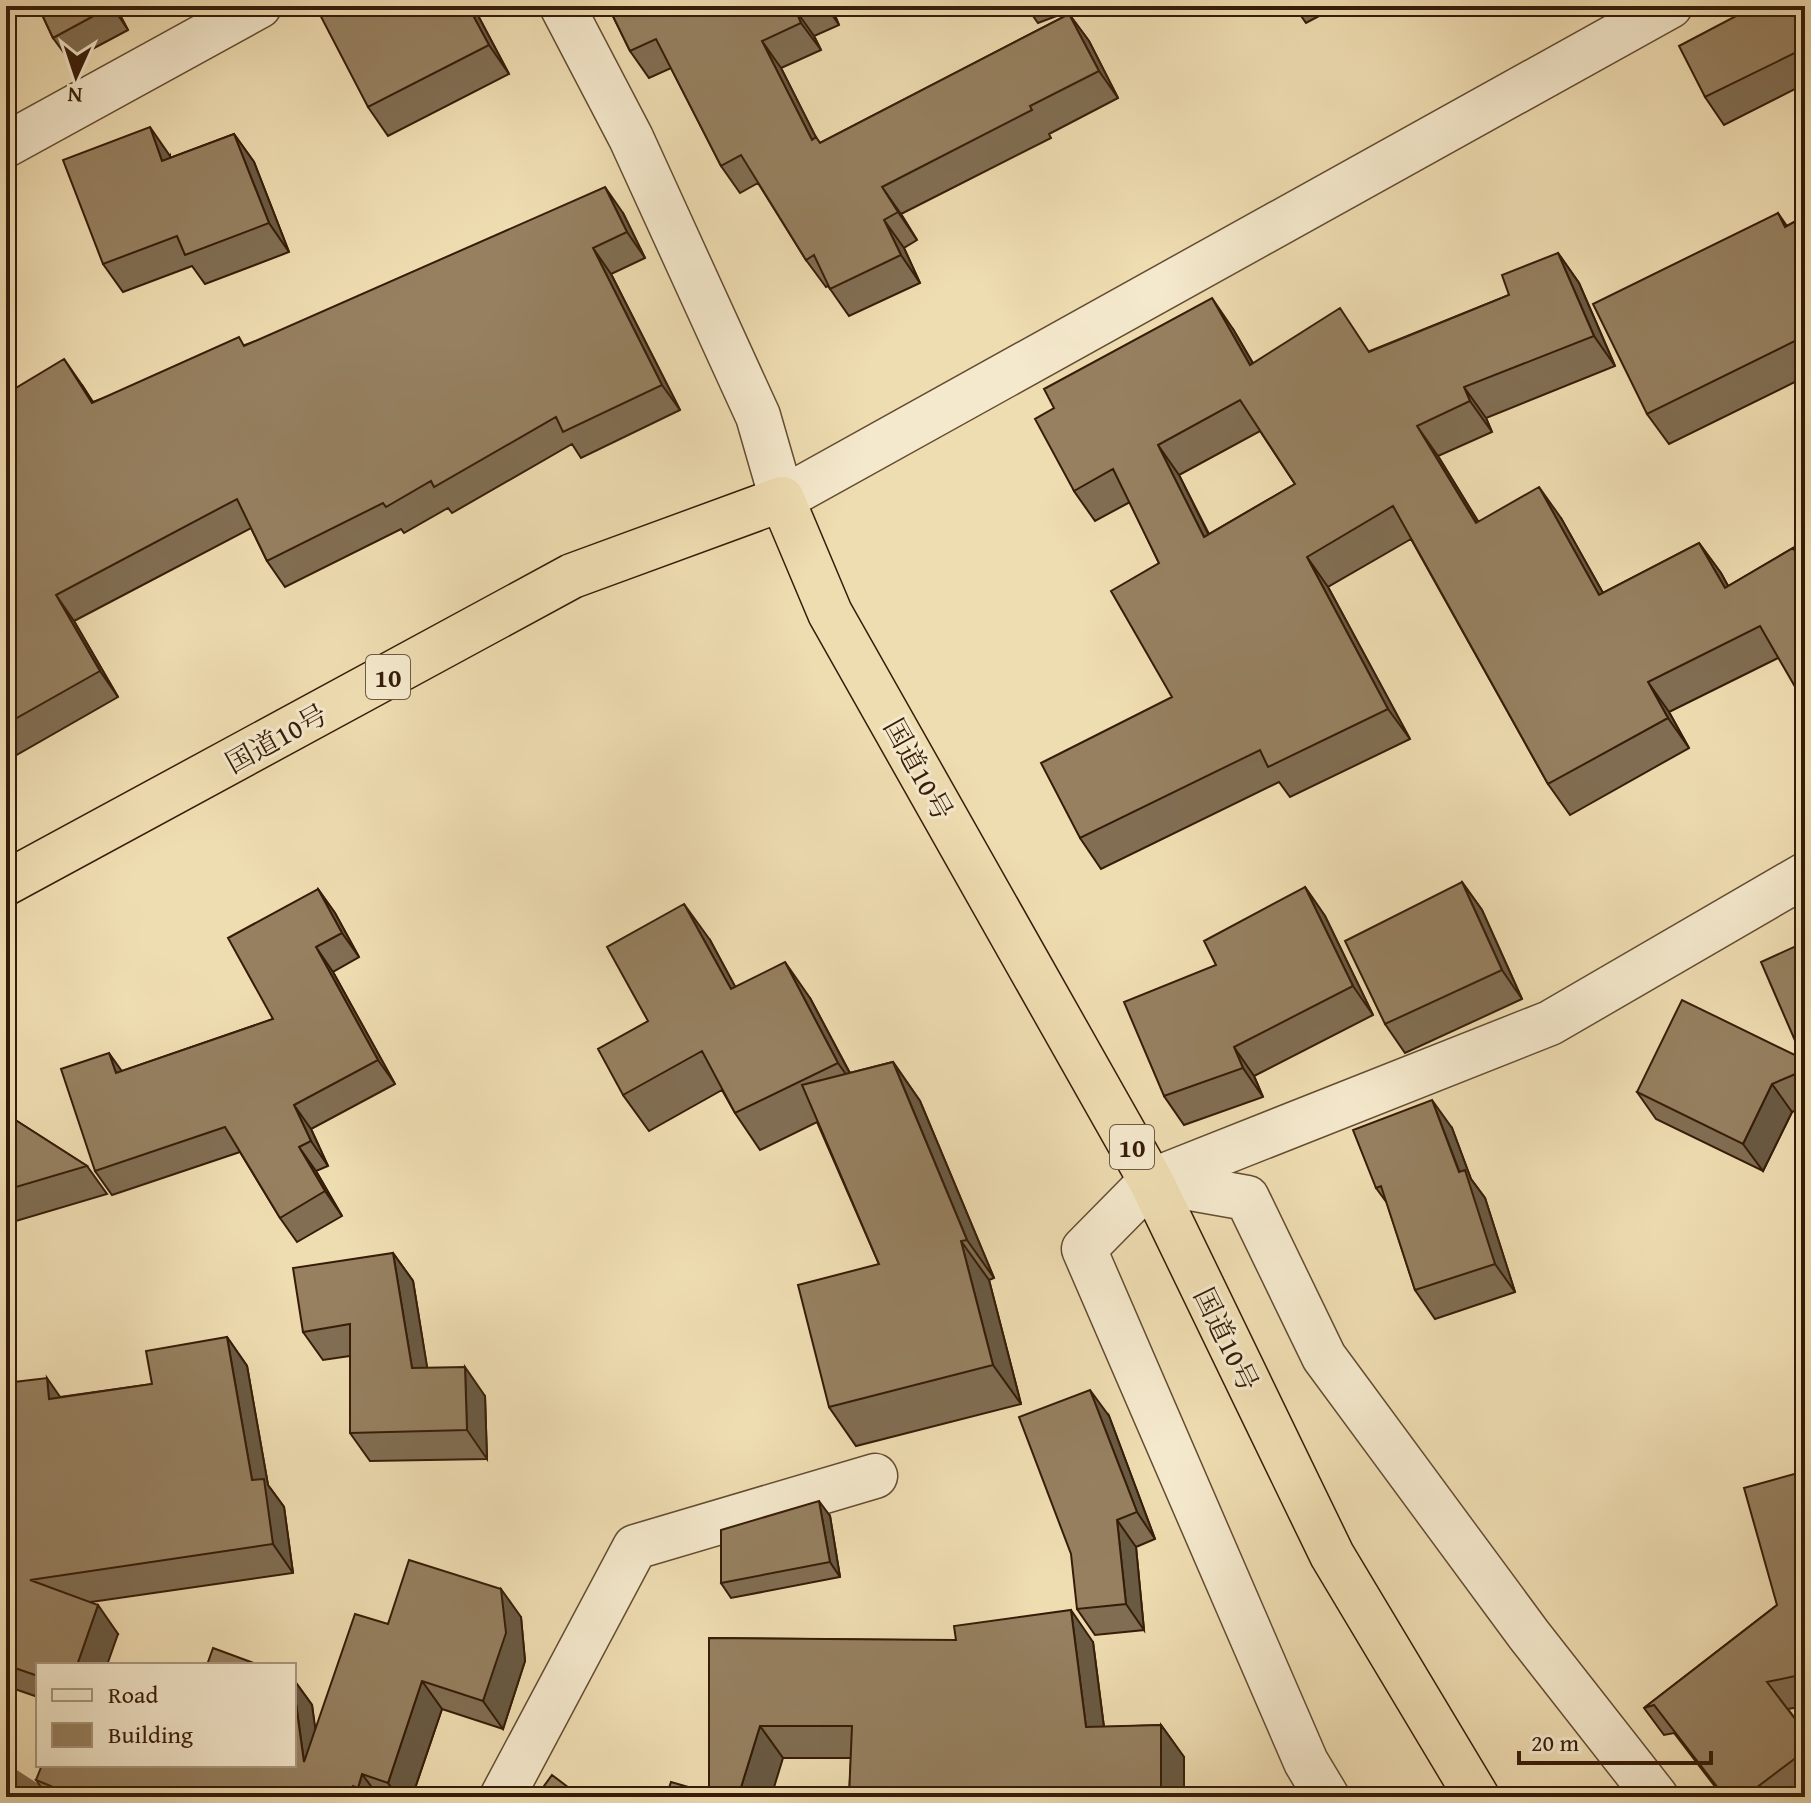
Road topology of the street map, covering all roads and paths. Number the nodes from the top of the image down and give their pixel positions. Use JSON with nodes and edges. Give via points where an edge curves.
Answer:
{"nodes":[{"id":1,"x":259,"y":6,"type":"edge"},
{"id":2,"x":562,"y":6,"type":"edge"},
{"id":3,"x":1670,"y":6,"type":"edge"},
{"id":4,"x":6,"y":145,"type":"edge"},
{"id":5,"x":782,"y":499,"type":"junction"},
{"id":6,"x":1805,"y":875,"type":"edge"},
{"id":7,"x":6,"y":883,"type":"edge"},
{"id":8,"x":1151,"y":1181,"type":"junction"},
{"id":9,"x":875,"y":1476,"type":"dead end"},
{"id":10,"x":502,"y":1797,"type":"edge"},
{"id":11,"x":1327,"y":1797,"type":"edge"},
{"id":12,"x":1477,"y":1797,"type":"edge"},
{"id":13,"x":1656,"y":1797,"type":"edge"}],
"edges":[{"from":1,"to":4,"type":"street"},
{"from":2,"to":5,"type":"street","via":[[631,138],[758,416]]},
{"from":3,"to":5,"type":"street"},
{"from":5,"to":7,"type":"highway","name":"国道10号","number":"10","via":[[572,576]]},
{"from":5,"to":8,"type":"highway","name":"国道10号","number":"10","via":[[830,613]]},
{"from":6,"to":8,"type":"street","via":[[1550,1023]]},
{"from":8,"to":11,"type":"street","via":[[1084,1249],[1306,1762]]},
{"from":8,"to":12,"type":"highway","name":"国道10号","number":"10","via":[[1332,1555]]},
{"from":8,"to":13,"type":"street","via":[[1247,1198],[1324,1357]]},
{"from":9,"to":10,"type":"street","via":[[635,1547]]}]}
